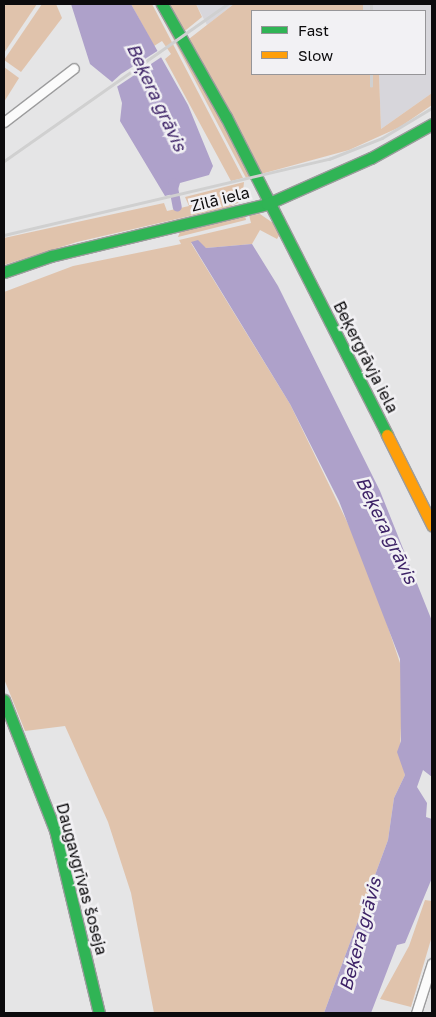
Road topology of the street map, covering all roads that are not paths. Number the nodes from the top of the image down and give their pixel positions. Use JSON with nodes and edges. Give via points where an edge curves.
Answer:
{"nodes":[{"id":1,"x":162,"y":4,"type":"edge"},
{"id":2,"x":74,"y":68,"type":"dead end"},
{"id":3,"x":4,"y":122,"type":"edge"},
{"id":4,"x":432,"y":124,"type":"edge"},
{"id":5,"x":267,"y":204,"type":"junction"},
{"id":6,"x":4,"y":272,"type":"edge"},
{"id":7,"x":432,"y":525,"type":"edge"},
{"id":8,"x":4,"y":700,"type":"edge"},
{"id":9,"x":432,"y":963,"type":"edge"},
{"id":10,"x":99,"y":1013,"type":"edge"},
{"id":11,"x":416,"y":1013,"type":"edge"}],
"edges":[{"from":1,"to":5,"type":"street","name":"Beķergrāvja iela","via":[[226,117]]},
{"from":2,"to":3,"type":"street"},
{"from":4,"to":5,"type":"street","name":"Zilā iela","via":[[371,158]]},
{"from":5,"to":6,"type":"street","name":"Zilā iela","via":[[51,256]]},
{"from":5,"to":7,"type":"street","name":"Beķergrāvja iela"},
{"from":8,"to":10,"type":"street","name":"Daugavgrīvas šoseja","via":[[55,830]]},
{"from":9,"to":11,"type":"street"}]}
